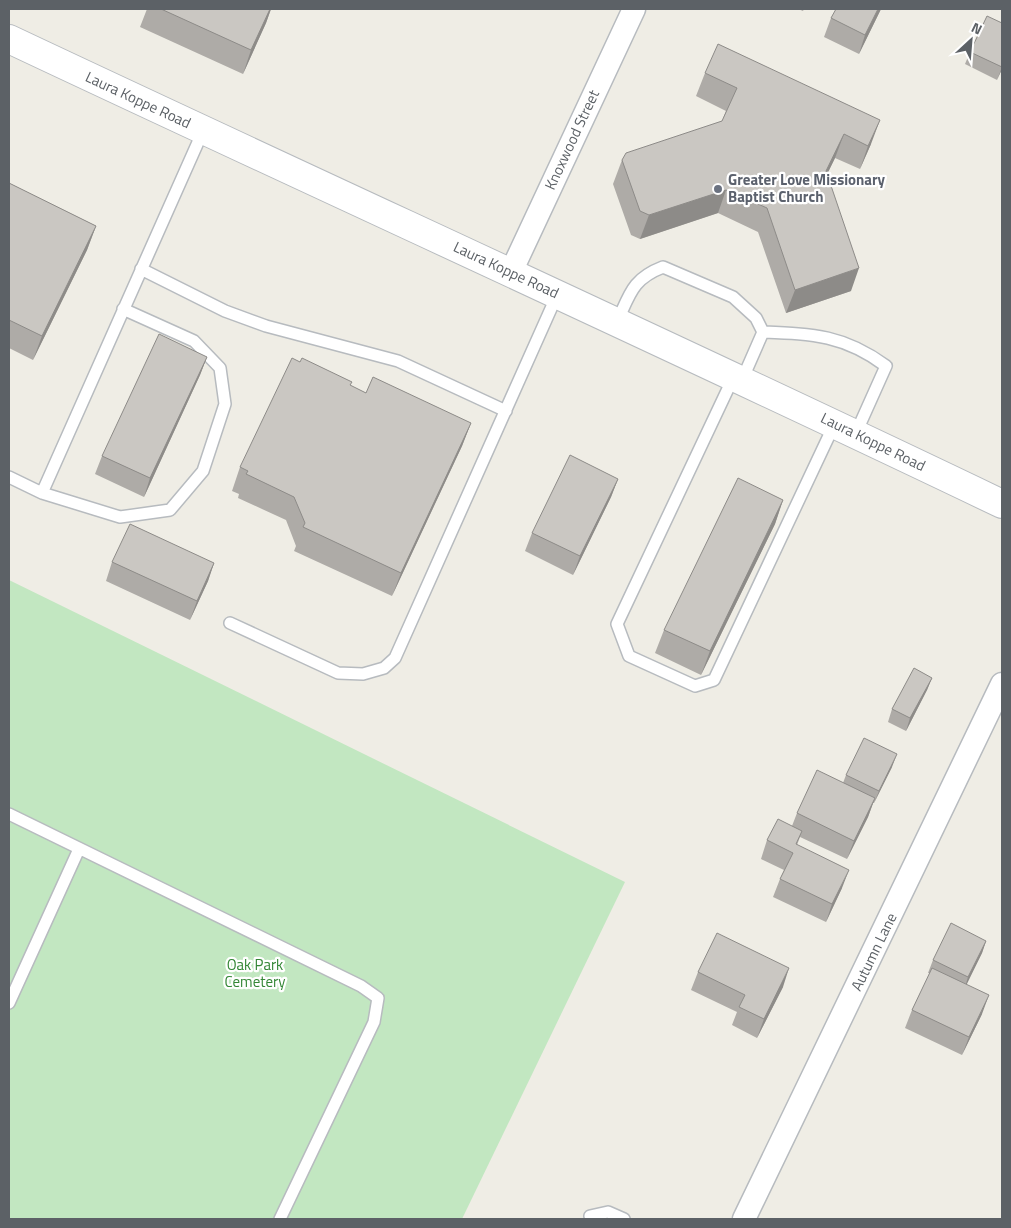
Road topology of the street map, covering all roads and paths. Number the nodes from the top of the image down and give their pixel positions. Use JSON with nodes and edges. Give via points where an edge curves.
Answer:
{"nodes":[{"id":1,"x":634,"y":9,"type":"edge"},
{"id":2,"x":9,"y":39,"type":"edge"},
{"id":3,"x":204,"y":131,"type":"junction"},
{"id":4,"x":141,"y":268,"type":"junction"},
{"id":5,"x":510,"y":272,"type":"junction"},
{"id":6,"x":558,"y":293,"type":"junction"},
{"id":7,"x":123,"y":309,"type":"junction"},
{"id":8,"x":617,"y":322,"type":"junction"},
{"id":9,"x":763,"y":332,"type":"junction"},
{"id":10,"x":738,"y":378,"type":"junction"},
{"id":11,"x":506,"y":411,"type":"junction"},
{"id":12,"x":845,"y":428,"type":"junction"},
{"id":13,"x":9,"y":477,"type":"edge"},
{"id":14,"x":42,"y":492,"type":"junction"},
{"id":15,"x":1002,"y":504,"type":"edge"},
{"id":16,"x":230,"y":622,"type":"dead end"},
{"id":17,"x":1002,"y":684,"type":"edge"},
{"id":18,"x":9,"y":814,"type":"edge"},
{"id":19,"x":80,"y":848,"type":"junction"},
{"id":20,"x":9,"y":1003,"type":"edge"},
{"id":21,"x":590,"y":1216,"type":"dead end"},
{"id":22,"x":280,"y":1219,"type":"edge"},
{"id":23,"x":624,"y":1219,"type":"edge"},
{"id":24,"x":744,"y":1219,"type":"edge"}],
"edges":[{"from":1,"to":5,"type":"street","name":"Knoxwood Street"},
{"from":2,"to":3,"type":"street","name":"Laura Koppe Road"},
{"from":3,"to":4,"type":"lane"},
{"from":3,"to":5,"type":"street","name":"Laura Koppe Road"},
{"from":4,"to":7,"type":"lane"},
{"from":4,"to":11,"type":"lane","via":[[225,311],[266,326],[398,362]]},
{"from":5,"to":6,"type":"street","name":"Laura Koppe Road"},
{"from":6,"to":8,"type":"street","name":"Laura Koppe Road"},
{"from":6,"to":11,"type":"lane"},
{"from":7,"to":14,"type":"lane"},
{"from":7,"to":14,"type":"lane","via":[[194,341],[220,368],[225,404],[203,471],[170,510],[120,517]]},
{"from":8,"to":9,"type":"lane","via":[[634,286],[648,272],[663,267],[733,297],[756,318]]},
{"from":8,"to":10,"type":"street","name":"Laura Koppe Road"},
{"from":9,"to":10,"type":"lane"},
{"from":9,"to":12,"type":"lane","via":[[835,339],[868,352],[886,366]]},
{"from":10,"to":12,"type":"street","name":"Laura Koppe Road"},
{"from":10,"to":12,"type":"lane","via":[[617,624],[629,656],[695,686],[714,680]]},
{"from":11,"to":16,"type":"lane","via":[[395,658],[384,668],[363,674],[338,673]]},
{"from":12,"to":15,"type":"street","name":"Laura Koppe Road"},
{"from":13,"to":14,"type":"lane"},
{"from":17,"to":24,"type":"street","name":"Autumn Lane"},
{"from":18,"to":19,"type":"lane"},
{"from":19,"to":20,"type":"lane"},
{"from":19,"to":22,"type":"lane","via":[[362,986],[378,998],[374,1022]]},
{"from":21,"to":23,"type":"lane","via":[[608,1212]]}]}
